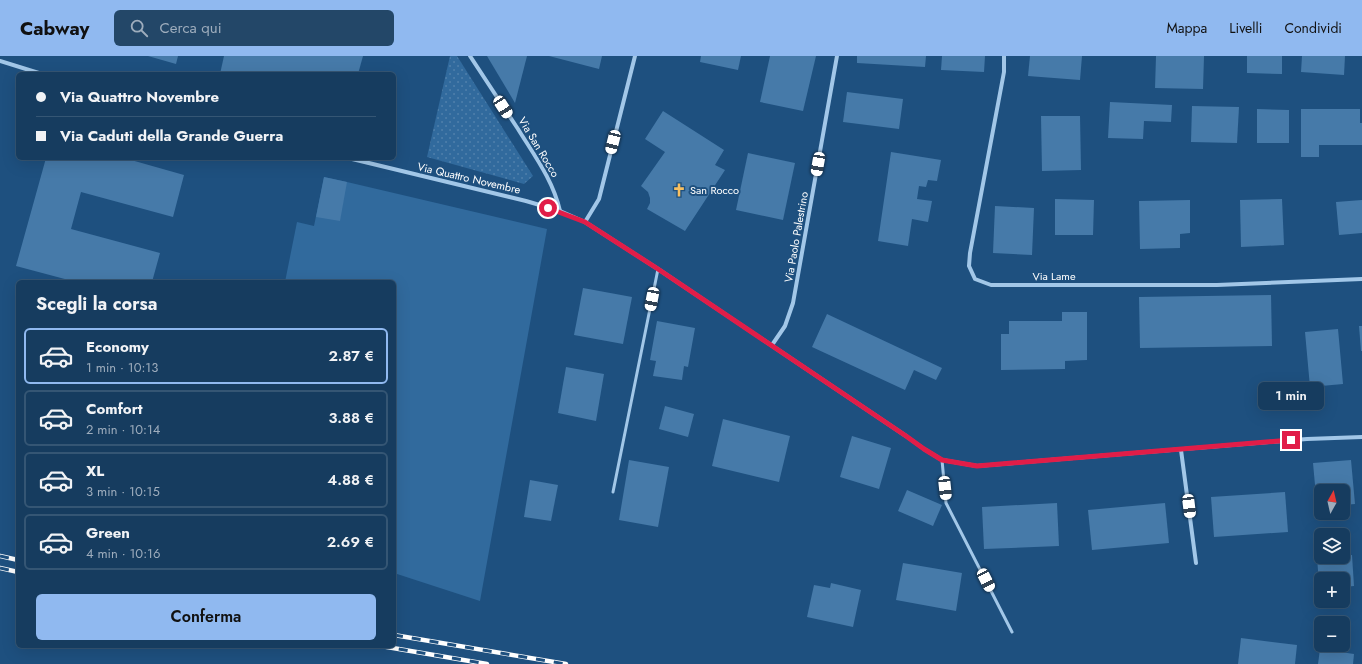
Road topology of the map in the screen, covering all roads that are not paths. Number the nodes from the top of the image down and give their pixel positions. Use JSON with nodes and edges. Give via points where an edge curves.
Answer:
{"nodes":[{"id":1,"x":470,"y":56,"type":"edge"},
{"id":2,"x":635,"y":56,"type":"edge"},
{"id":3,"x":837,"y":56,"type":"edge"},
{"id":4,"x":1004,"y":56,"type":"edge"},
{"id":5,"x":0,"y":61,"type":"edge"},
{"id":6,"x":36,"y":72,"type":"edge"},
{"id":7,"x":356,"y":160,"type":"edge"},
{"id":8,"x":560,"y":211,"type":"junction"},
{"id":9,"x":585,"y":222,"type":"junction"},
{"id":10,"x":658,"y":269,"type":"junction"},
{"id":11,"x":1362,"y":279,"type":"edge"},
{"id":12,"x":772,"y":345,"type":"junction"},
{"id":13,"x":1362,"y":438,"type":"edge"},
{"id":14,"x":1181,"y":450,"type":"junction"},
{"id":15,"x":942,"y":460,"type":"junction"},
{"id":16,"x":613,"y":492,"type":"dead end"},
{"id":17,"x":1196,"y":563,"type":"dead end"},
{"id":18,"x":1012,"y":632,"type":"dead end"}],
"edges":[{"from":1,"to":8,"type":"street","name":"Via San Rocco","via":[[552,185]]},
{"from":2,"to":9,"type":"street","via":[[599,199]]},
{"from":3,"to":12,"type":"street","name":"Via Paolo Palestrino","via":[[793,303],[784,326]]},
{"from":4,"to":11,"type":"street","name":"Via Lame","via":[[1004,72],[970,253],[969,266],[975,279],[991,285],[1194,285]]},
{"from":5,"to":6,"type":"street"},
{"from":7,"to":8,"type":"street","name":"Via Quattro Novembre"},
{"from":8,"to":9,"type":"street","name":"Via Quattro Novembre"},
{"from":9,"to":10,"type":"street","name":"Via Quattro Novembre"},
{"from":10,"to":12,"type":"street","name":"Via Quattro Novembre"},
{"from":10,"to":16,"type":"lane"},
{"from":12,"to":15,"type":"street","name":"Via Quattro Novembre"},
{"from":13,"to":14,"type":"street","via":[[1307,439]]},
{"from":14,"to":15,"type":"street","via":[[977,466]]},
{"from":14,"to":17,"type":"street"},
{"from":15,"to":18,"type":"lane","via":[[946,503]]}]}
